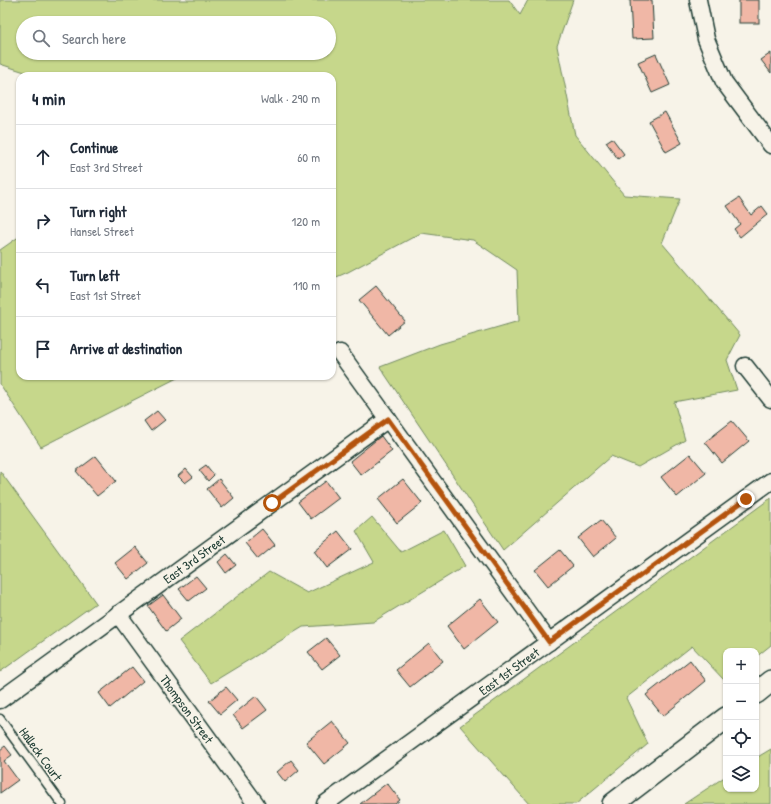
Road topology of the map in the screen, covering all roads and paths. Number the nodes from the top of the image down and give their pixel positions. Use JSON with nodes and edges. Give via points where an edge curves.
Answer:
{"nodes":[{"id":1,"x":698,"y":0,"type":"edge"},
{"id":2,"x":771,"y":145,"type":"edge"},
{"id":3,"x":340,"y":353,"type":"dead end"},
{"id":4,"x":745,"y":366,"type":"dead end"},
{"id":5,"x":771,"y":399,"type":"edge"},
{"id":6,"x":388,"y":419,"type":"junction"},
{"id":7,"x":771,"y":481,"type":"edge"},
{"id":8,"x":118,"y":614,"type":"junction"},
{"id":9,"x":549,"y":642,"type":"junction"},
{"id":10,"x":771,"y":681,"type":"edge"},
{"id":11,"x":759,"y":691,"type":"edge"},
{"id":12,"x":0,"y":700,"type":"edge"},
{"id":13,"x":0,"y":719,"type":"edge"},
{"id":14,"x":723,"y":720,"type":"edge"},
{"id":15,"x":62,"y":804,"type":"edge"},
{"id":16,"x":256,"y":804,"type":"edge"},
{"id":17,"x":325,"y":804,"type":"edge"},
{"id":18,"x":613,"y":804,"type":"edge"}],
"edges":[{"from":1,"to":2,"type":"street","via":[[706,39],[724,82]]},
{"from":3,"to":6,"type":"street"},
{"from":4,"to":5,"type":"street"},
{"from":6,"to":8,"type":"street","name":"East 3rd Street"},
{"from":6,"to":9,"type":"street"},
{"from":7,"to":9,"type":"street","name":"East 1st Street"},
{"from":8,"to":12,"type":"street","name":"East 3rd Street"},
{"from":8,"to":16,"type":"street","name":"Thompson Street"},
{"from":9,"to":17,"type":"street","name":"East 1st Street"},
{"from":10,"to":11,"type":"street"},
{"from":13,"to":15,"type":"lane","name":"Halleck Court"},
{"from":14,"to":18,"type":"street"}]}
